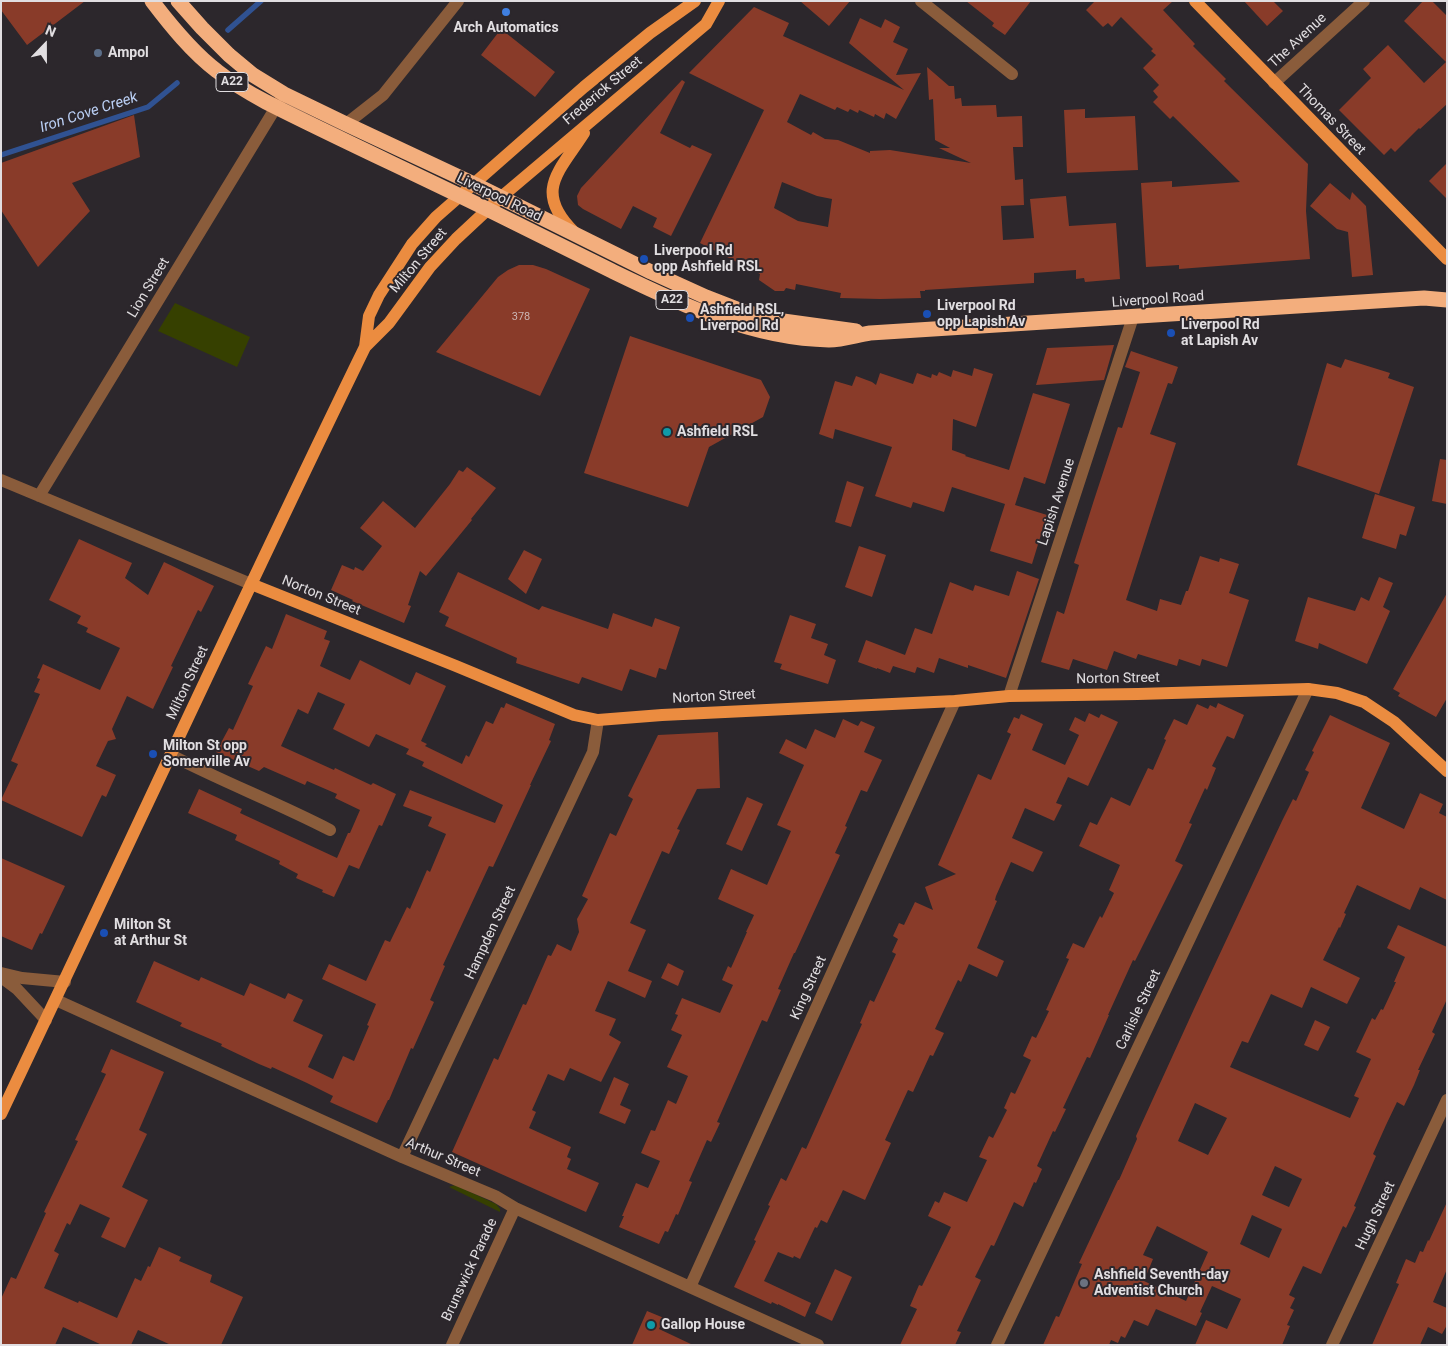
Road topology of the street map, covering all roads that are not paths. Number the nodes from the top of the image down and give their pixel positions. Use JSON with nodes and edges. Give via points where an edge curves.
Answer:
{"nodes":[{"id":1,"x":152,"y":1,"type":"edge"},
{"id":2,"x":178,"y":1,"type":"edge"},
{"id":3,"x":458,"y":1,"type":"edge"},
{"id":4,"x":695,"y":1,"type":"edge"},
{"id":5,"x":719,"y":1,"type":"edge"},
{"id":6,"x":921,"y":1,"type":"edge"},
{"id":7,"x":1194,"y":1,"type":"edge"},
{"id":8,"x":1364,"y":1,"type":"edge"},
{"id":9,"x":1012,"y":74,"type":"dead end"},
{"id":10,"x":1274,"y":83,"type":"junction"},
{"id":11,"x":284,"y":94,"type":"junction"},
{"id":12,"x":276,"y":107,"type":"junction"},
{"id":13,"x":591,"y":122,"type":"junction"},
{"id":14,"x":346,"y":124,"type":"junction"},
{"id":15,"x":474,"y":184,"type":"junction"},
{"id":16,"x":460,"y":196,"type":"junction"},
{"id":17,"x":500,"y":198,"type":"junction"},
{"id":18,"x":488,"y":210,"type":"junction"},
{"id":19,"x":577,"y":234,"type":"junction"},
{"id":20,"x":1447,"y":259,"type":"edge"},
{"id":21,"x":1447,"y":300,"type":"edge"},
{"id":22,"x":1133,"y":317,"type":"junction"},
{"id":23,"x":870,"y":333,"type":"junction"},
{"id":24,"x":365,"y":347,"type":"junction"},
{"id":25,"x":1,"y":480,"type":"edge"},
{"id":26,"x":39,"y":496,"type":"junction"},
{"id":27,"x":251,"y":584,"type":"junction"},
{"id":28,"x":1308,"y":689,"type":"junction"},
{"id":29,"x":1009,"y":696,"type":"junction"},
{"id":30,"x":955,"y":701,"type":"junction"},
{"id":31,"x":598,"y":720,"type":"junction"},
{"id":32,"x":171,"y":755,"type":"junction"},
{"id":33,"x":1446,"y":769,"type":"edge"},
{"id":34,"x":330,"y":830,"type":"dead end"},
{"id":35,"x":1,"y":973,"type":"edge"},
{"id":36,"x":1,"y":978,"type":"edge"},
{"id":37,"x":65,"y":982,"type":"junction"},
{"id":38,"x":56,"y":1000,"type":"junction"},
{"id":39,"x":46,"y":1020,"type":"junction"},
{"id":40,"x":1447,"y":1100,"type":"edge"},
{"id":41,"x":1,"y":1114,"type":"edge"},
{"id":42,"x":402,"y":1157,"type":"junction"},
{"id":43,"x":516,"y":1208,"type":"junction"},
{"id":44,"x":690,"y":1287,"type":"junction"},
{"id":45,"x":452,"y":1345,"type":"edge"},
{"id":46,"x":818,"y":1345,"type":"edge"},
{"id":47,"x":997,"y":1345,"type":"edge"},
{"id":48,"x":1332,"y":1345,"type":"edge"}],
"edges":[{"from":1,"to":12,"type":"highway","name":"Liverpool Road","number":"A22","via":[[184,40],[216,71]]},
{"from":2,"to":11,"type":"highway","name":"Liverpool Road","number":"A22","via":[[252,75]]},
{"from":3,"to":14,"type":"street","via":[[383,95]]},
{"from":4,"to":15,"type":"main road","name":"Frederick Street","via":[[584,87]]},
{"from":5,"to":13,"type":"main road","name":"Frederick Street","via":[[706,24]]},
{"from":6,"to":9,"type":"street"},
{"from":7,"to":10,"type":"main road","name":"Thomas Street"},
{"from":8,"to":10,"type":"street","name":"The Avenue"},
{"from":10,"to":20,"type":"main road","name":"Thomas Street"},
{"from":11,"to":12,"type":"street","name":"Lion Street"},
{"from":11,"to":14,"type":"highway","name":"Liverpool Road","number":"A22"},
{"from":12,"to":16,"type":"highway","name":"Liverpool Road","number":"A22"},
{"from":12,"to":26,"type":"street","name":"Lion Street"},
{"from":13,"to":17,"type":"main road","name":"Frederick Street"},
{"from":13,"to":19,"type":"main road","via":[[552,186],[558,213]]},
{"from":14,"to":15,"type":"highway","name":"Liverpool Road","number":"A22"},
{"from":15,"to":16,"type":"main road","name":"Milton Street"},
{"from":15,"to":17,"type":"highway","name":"Liverpool Road","number":"A22"},
{"from":16,"to":18,"type":"highway","name":"Liverpool Road","number":"A22"},
{"from":16,"to":24,"type":"main road","name":"Milton Street","via":[[412,244],[394,271],[369,316]]},
{"from":17,"to":18,"type":"main road","name":"Milton Street"},
{"from":17,"to":19,"type":"highway","name":"Liverpool Road","number":"A22"},
{"from":18,"to":23,"type":"highway","name":"Liverpool Road","number":"A22","via":[[704,314],[788,336],[831,340]]},
{"from":18,"to":24,"type":"main road","name":"Milton Street","via":[[430,266],[388,324]]},
{"from":19,"to":23,"type":"highway","name":"Liverpool Road","number":"A22","via":[[651,272],[742,311],[776,320]]},
{"from":21,"to":22,"type":"highway","name":"Liverpool Road","number":"A22","via":[[1424,298]]},
{"from":22,"to":23,"type":"highway","name":"Liverpool Road","number":"A22"},
{"from":22,"to":29,"type":"street","name":"Lapish Avenue"},
{"from":24,"to":27,"type":"main road","name":"Milton Street"},
{"from":25,"to":26,"type":"street","name":"Norton Street"},
{"from":26,"to":27,"type":"street","name":"Norton Street"},
{"from":27,"to":31,"type":"main road","name":"Norton Street","via":[[574,715]]},
{"from":27,"to":32,"type":"main road","name":"Milton Street"},
{"from":28,"to":29,"type":"main road","name":"Norton Street"},
{"from":28,"to":33,"type":"main road","name":"Norton Street","via":[[1337,693],[1364,702],[1394,722]]},
{"from":28,"to":47,"type":"street","name":"Carlisle Street"},
{"from":29,"to":30,"type":"main road","name":"Norton Street"},
{"from":30,"to":31,"type":"main road","name":"Norton Street","via":[[662,714]]},
{"from":30,"to":44,"type":"street","name":"King Street"},
{"from":31,"to":42,"type":"street","name":"Hampden Street","via":[[593,752]]},
{"from":32,"to":34,"type":"street"},
{"from":32,"to":37,"type":"main road","name":"Milton Street"},
{"from":35,"to":37,"type":"street"},
{"from":36,"to":39,"type":"street","via":[[17,989]]},
{"from":37,"to":38,"type":"main road","name":"Milton Street"},
{"from":38,"to":39,"type":"main road","name":"Milton Street"},
{"from":38,"to":42,"type":"street","name":"Arthur Street"},
{"from":39,"to":41,"type":"main road","name":"Milton Street"},
{"from":40,"to":48,"type":"street","name":"Hugh Street"},
{"from":42,"to":43,"type":"street","name":"Arthur Street"},
{"from":43,"to":44,"type":"street","name":"Arthur Street"},
{"from":43,"to":45,"type":"street","name":"Brunswick Parade"},
{"from":44,"to":46,"type":"street","name":"Arthur Street"}]}
